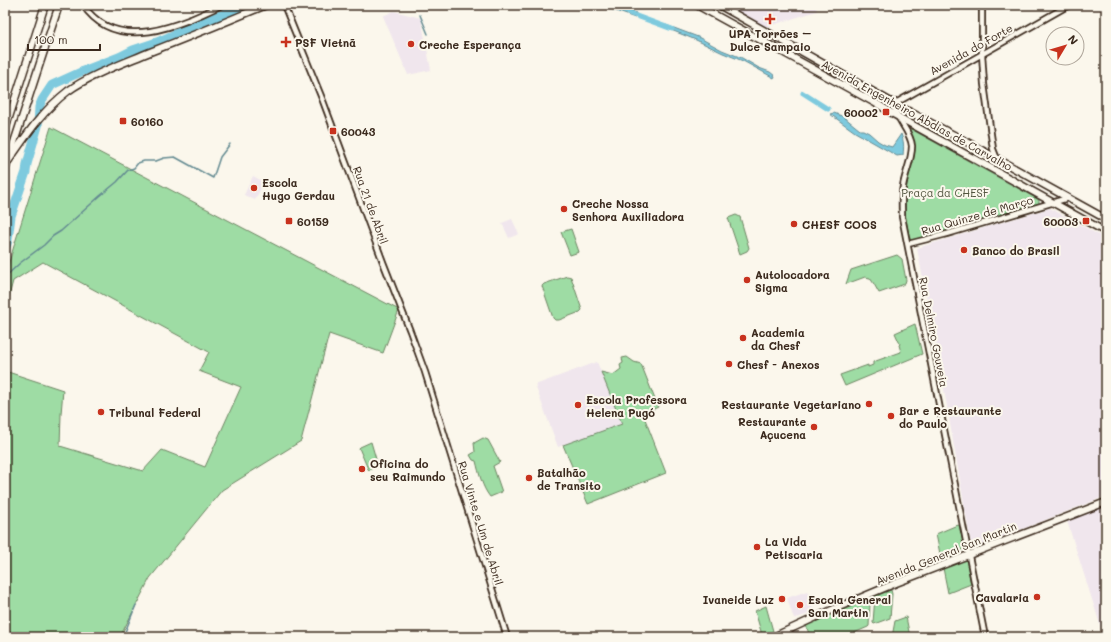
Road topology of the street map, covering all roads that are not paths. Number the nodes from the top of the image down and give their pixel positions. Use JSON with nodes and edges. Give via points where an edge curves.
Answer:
{"nodes":[{"id":1,"x":44,"y":5,"type":"edge"},
{"id":2,"x":59,"y":5,"type":"edge"},
{"id":3,"x":83,"y":5,"type":"edge"},
{"id":4,"x":222,"y":5,"type":"edge"},
{"id":5,"x":266,"y":5,"type":"edge"},
{"id":6,"x":284,"y":5,"type":"edge"},
{"id":7,"x":696,"y":5,"type":"edge"},
{"id":8,"x":719,"y":5,"type":"edge"},
{"id":9,"x":982,"y":5,"type":"edge"},
{"id":10,"x":1069,"y":5,"type":"edge"},
{"id":11,"x":982,"y":54,"type":"junction"},
{"id":12,"x":894,"y":104,"type":"junction"},
{"id":13,"x":898,"y":116,"type":"junction"},
{"id":14,"x":5,"y":130,"type":"edge"},
{"id":15,"x":997,"y":159,"type":"junction"},
{"id":16,"x":7,"y":163,"type":"junction"},
{"id":17,"x":5,"y":170,"type":"edge"},
{"id":18,"x":1057,"y":192,"type":"junction"},
{"id":19,"x":1068,"y":198,"type":"junction"},
{"id":20,"x":1052,"y":202,"type":"junction"},
{"id":21,"x":1106,"y":219,"type":"edge"},
{"id":22,"x":1106,"y":232,"type":"edge"},
{"id":23,"x":908,"y":244,"type":"junction"},
{"id":24,"x":438,"y":414,"type":"joint"},
{"id":25,"x":1106,"y":502,"type":"edge"},
{"id":26,"x":968,"y":554,"type":"junction"},
{"id":27,"x":507,"y":637,"type":"edge"},
{"id":28,"x":773,"y":637,"type":"edge"},
{"id":29,"x":985,"y":637,"type":"edge"}],
"edges":[{"from":1,"to":14,"type":"main road"},
{"from":2,"to":16,"type":"main road"},
{"from":3,"to":4,"type":"street","via":[[104,25],[114,30],[136,33],[170,27]]},
{"from":5,"to":16,"type":"main road","via":[[82,82],[38,118]]},
{"from":6,"to":24,"type":"street","name":"Rua 21 de Abril","via":[[324,101],[410,331]]},
{"from":7,"to":13,"type":"main road","name":"Avenida Engenheiro Abdias de Carvalho"},
{"from":8,"to":12,"type":"main road","name":"Avenida Engenheiro Abdias de Carvalho"},
{"from":9,"to":11,"type":"street"},
{"from":10,"to":11,"type":"street","name":"Avenida do Forte"},
{"from":11,"to":12,"type":"street","name":"Avenida do Forte"},
{"from":11,"to":15,"type":"street","via":[[992,148]]},
{"from":12,"to":13,"type":"street"},
{"from":12,"to":15,"type":"main road","name":"Avenida Engenheiro Abdias de Carvalho"},
{"from":13,"to":20,"type":"main road","name":"Avenida Engenheiro Abdias de Carvalho"},
{"from":13,"to":23,"type":"street","name":"Rua Delmiro Gouveia","via":[[910,138],[912,148],[901,198]]},
{"from":15,"to":18,"type":"main road","name":"Avenida Engenheiro Abdias de Carvalho"},
{"from":16,"to":17,"type":"main road"},
{"from":18,"to":19,"type":"main road","name":"Avenida Engenheiro Abdias de Carvalho"},
{"from":18,"to":20,"type":"street"},
{"from":19,"to":20,"type":"street","name":"Rua Quinze de Março"},
{"from":19,"to":21,"type":"main road","name":"Avenida Engenheiro Abdias de Carvalho"},
{"from":20,"to":22,"type":"main road","name":"Avenida Engenheiro Abdias de Carvalho"},
{"from":20,"to":23,"type":"street","name":"Rua Quinze de Março"},
{"from":23,"to":26,"type":"street","name":"Rua Delmiro Gouveia"},
{"from":24,"to":27,"type":"street","name":"Rua Vinte e Um de Abril"},
{"from":25,"to":26,"type":"main road","name":"Avenida General San Martin"},
{"from":26,"to":28,"type":"main road","name":"Avenida General San Martin"},
{"from":26,"to":29,"type":"street","name":"Rua Delmiro Gouveia"}]}
